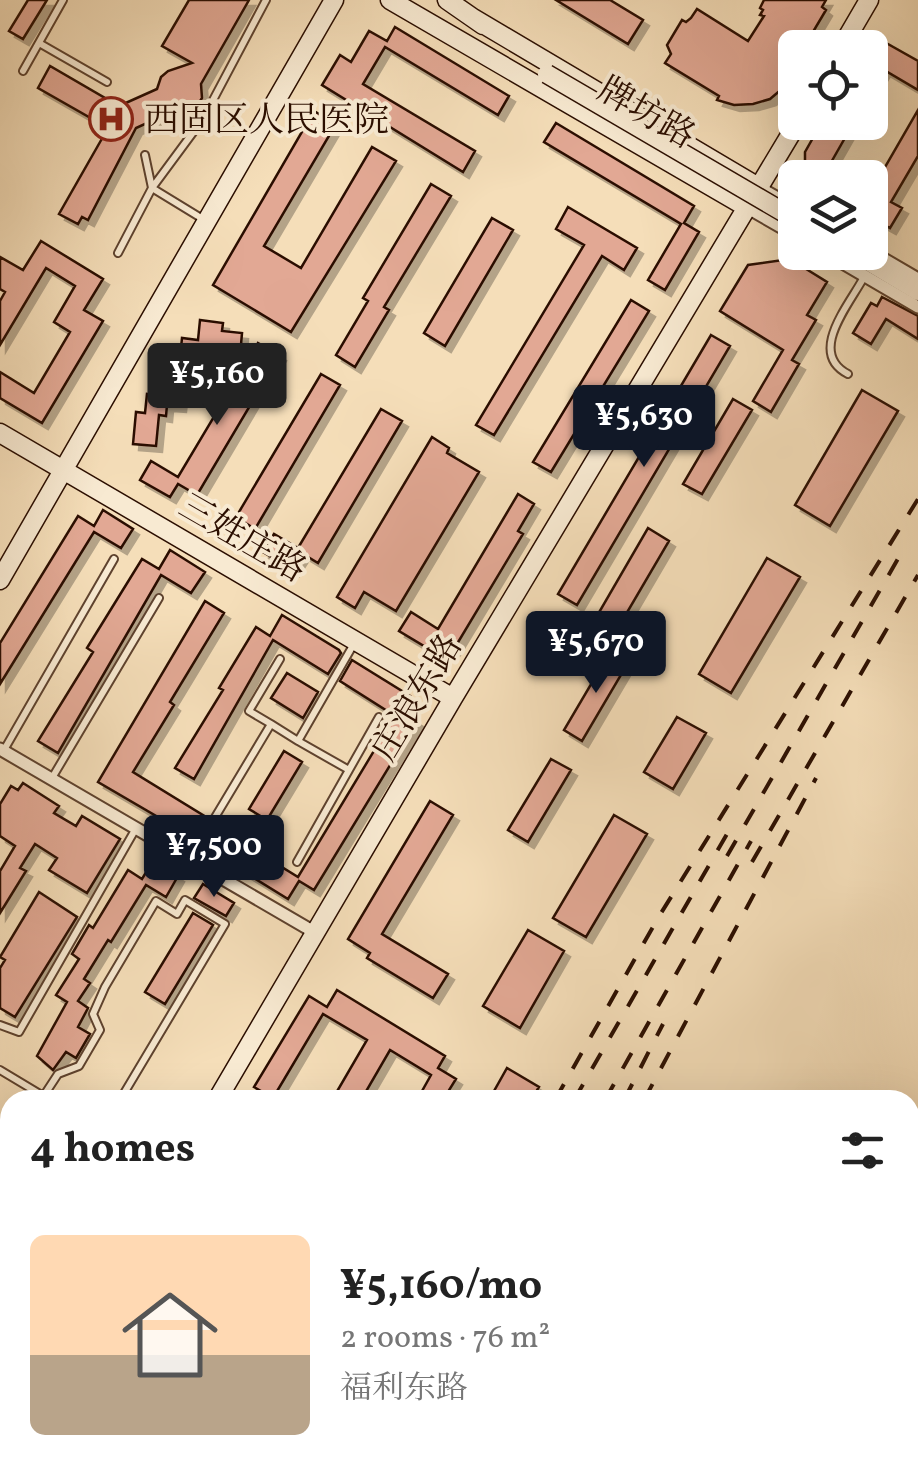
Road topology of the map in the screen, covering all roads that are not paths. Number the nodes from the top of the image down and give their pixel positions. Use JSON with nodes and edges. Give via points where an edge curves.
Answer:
{"nodes":[{"id":1,"x":63,"y":0,"type":"edge"},
{"id":2,"x":266,"y":0,"type":"edge"},
{"id":3,"x":334,"y":0,"type":"edge"},
{"id":4,"x":390,"y":0,"type":"edge"},
{"id":5,"x":447,"y":0,"type":"edge"},
{"id":6,"x":869,"y":0,"type":"edge"},
{"id":7,"x":473,"y":18,"type":"junction"},
{"id":8,"x":852,"y":30,"type":"edge"},
{"id":9,"x":39,"y":43,"type":"junction"},
{"id":10,"x":466,"y":45,"type":"junction"},
{"id":11,"x":23,"y":71,"type":"dead end"},
{"id":12,"x":547,"y":74,"type":"junction"},
{"id":13,"x":108,"y":82,"type":"dead end"},
{"id":14,"x":787,"y":140,"type":"edge"},
{"id":15,"x":146,"y":155,"type":"dead end"},
{"id":16,"x":152,"y":188,"type":"junction"},
{"id":17,"x":754,"y":197,"type":"junction"},
{"id":18,"x":778,"y":203,"type":"edge"},
{"id":19,"x":778,"y":208,"type":"edge"},
{"id":20,"x":778,"y":209,"type":"edge"},
{"id":21,"x":778,"y":219,"type":"edge"},
{"id":22,"x":207,"y":222,"type":"junction"},
{"id":23,"x":118,"y":253,"type":"dead end"},
{"id":24,"x":888,"y":262,"type":"edge"},
{"id":25,"x":855,"y":270,"type":"edge"},
{"id":26,"x":884,"y":270,"type":"edge"},
{"id":27,"x":865,"y":276,"type":"junction"},
{"id":28,"x":918,"y":279,"type":"edge"},
{"id":29,"x":918,"y":290,"type":"edge"},
{"id":30,"x":918,"y":307,"type":"edge"},
{"id":31,"x":848,"y":374,"type":"dead end"},
{"id":32,"x":0,"y":432,"type":"edge"},
{"id":33,"x":64,"y":471,"type":"junction"},
{"id":34,"x":114,"y":559,"type":"dead end"},
{"id":35,"x":0,"y":580,"type":"edge"},
{"id":36,"x":160,"y":598,"type":"dead end"},
{"id":37,"x":355,"y":641,"type":"junction"},
{"id":38,"x":280,"y":659,"type":"dead end"},
{"id":39,"x":453,"y":698,"type":"junction"},
{"id":40,"x":379,"y":718,"type":"dead end"},
{"id":41,"x":271,"y":724,"type":"junction"},
{"id":42,"x":298,"y":740,"type":"junction"},
{"id":43,"x":2,"y":750,"type":"edge"},
{"id":44,"x":349,"y":770,"type":"junction"},
{"id":45,"x":51,"y":779,"type":"junction"},
{"id":46,"x":136,"y":829,"type":"junction"},
{"id":47,"x":190,"y":860,"type":"junction"},
{"id":48,"x":297,"y":862,"type":"dead end"},
{"id":49,"x":314,"y":932,"type":"junction"},
{"id":50,"x":0,"y":1025,"type":"edge"},
{"id":51,"x":0,"y":1070,"type":"edge"},
{"id":52,"x":31,"y":1090,"type":"edge"},
{"id":53,"x":50,"y":1090,"type":"edge"},
{"id":54,"x":126,"y":1090,"type":"edge"},
{"id":55,"x":223,"y":1090,"type":"edge"}],
"edges":[{"from":1,"to":9,"type":"lane"},
{"from":2,"to":16,"type":"lane","via":[[202,119]]},
{"from":3,"to":22,"type":"street"},
{"from":4,"to":10,"type":"street","name":"牌坊路"},
{"from":5,"to":7,"type":"street","name":"牌坊路"},
{"from":6,"to":8,"type":"street"},
{"from":7,"to":12,"type":"street","name":"牌坊路"},
{"from":7,"to":17,"type":"street","name":"牌坊路"},
{"from":9,"to":11,"type":"lane"},
{"from":9,"to":13,"type":"lane"},
{"from":10,"to":12,"type":"street","name":"牌坊路"},
{"from":10,"to":17,"type":"street","name":"牌坊路"},
{"from":12,"to":19,"type":"street","name":"牌坊路","bridge":true},
{"from":14,"to":17,"type":"street","name":"庄浪东路"},
{"from":15,"to":16,"type":"lane"},
{"from":16,"to":22,"type":"lane"},
{"from":16,"to":23,"type":"lane"},
{"from":17,"to":18,"type":"street","name":"牌坊路"},
{"from":17,"to":20,"type":"street"},
{"from":17,"to":21,"type":"street","name":"牌坊路"},
{"from":17,"to":39,"type":"street","name":"庄浪东路"},
{"from":22,"to":33,"type":"street"},
{"from":24,"to":28,"type":"street"},
{"from":25,"to":27,"type":"street"},
{"from":26,"to":29,"type":"street"},
{"from":27,"to":30,"type":"street"},
{"from":27,"to":31,"type":"lane","via":[[829,342],[828,355]]},
{"from":32,"to":33,"type":"street","name":"三姓庄路"},
{"from":33,"to":35,"type":"street"},
{"from":33,"to":37,"type":"street","name":"三姓庄路"},
{"from":34,"to":43,"type":"lane"},
{"from":36,"to":45,"type":"lane"},
{"from":37,"to":39,"type":"street","name":"三姓庄路"},
{"from":37,"to":42,"type":"lane"},
{"from":38,"to":41,"type":"lane","via":[[249,711]]},
{"from":39,"to":49,"type":"street","name":"庄浪东路"},
{"from":40,"to":44,"type":"lane"},
{"from":41,"to":42,"type":"lane"},
{"from":41,"to":47,"type":"lane"},
{"from":42,"to":44,"type":"lane"},
{"from":43,"to":45,"type":"street"},
{"from":44,"to":48,"type":"lane"},
{"from":45,"to":46,"type":"street"},
{"from":46,"to":47,"type":"street"},
{"from":46,"to":50,"type":"lane","via":[[19,1032]]},
{"from":47,"to":49,"type":"street"},
{"from":49,"to":55,"type":"street","name":"庄浪东路"},
{"from":51,"to":52,"type":"lane"},
{"from":53,"to":54,"type":"lane","via":[[58,1074],[79,1066],[100,1030],[93,1014],[156,901],[177,914],[185,900],[225,924]]}]}
